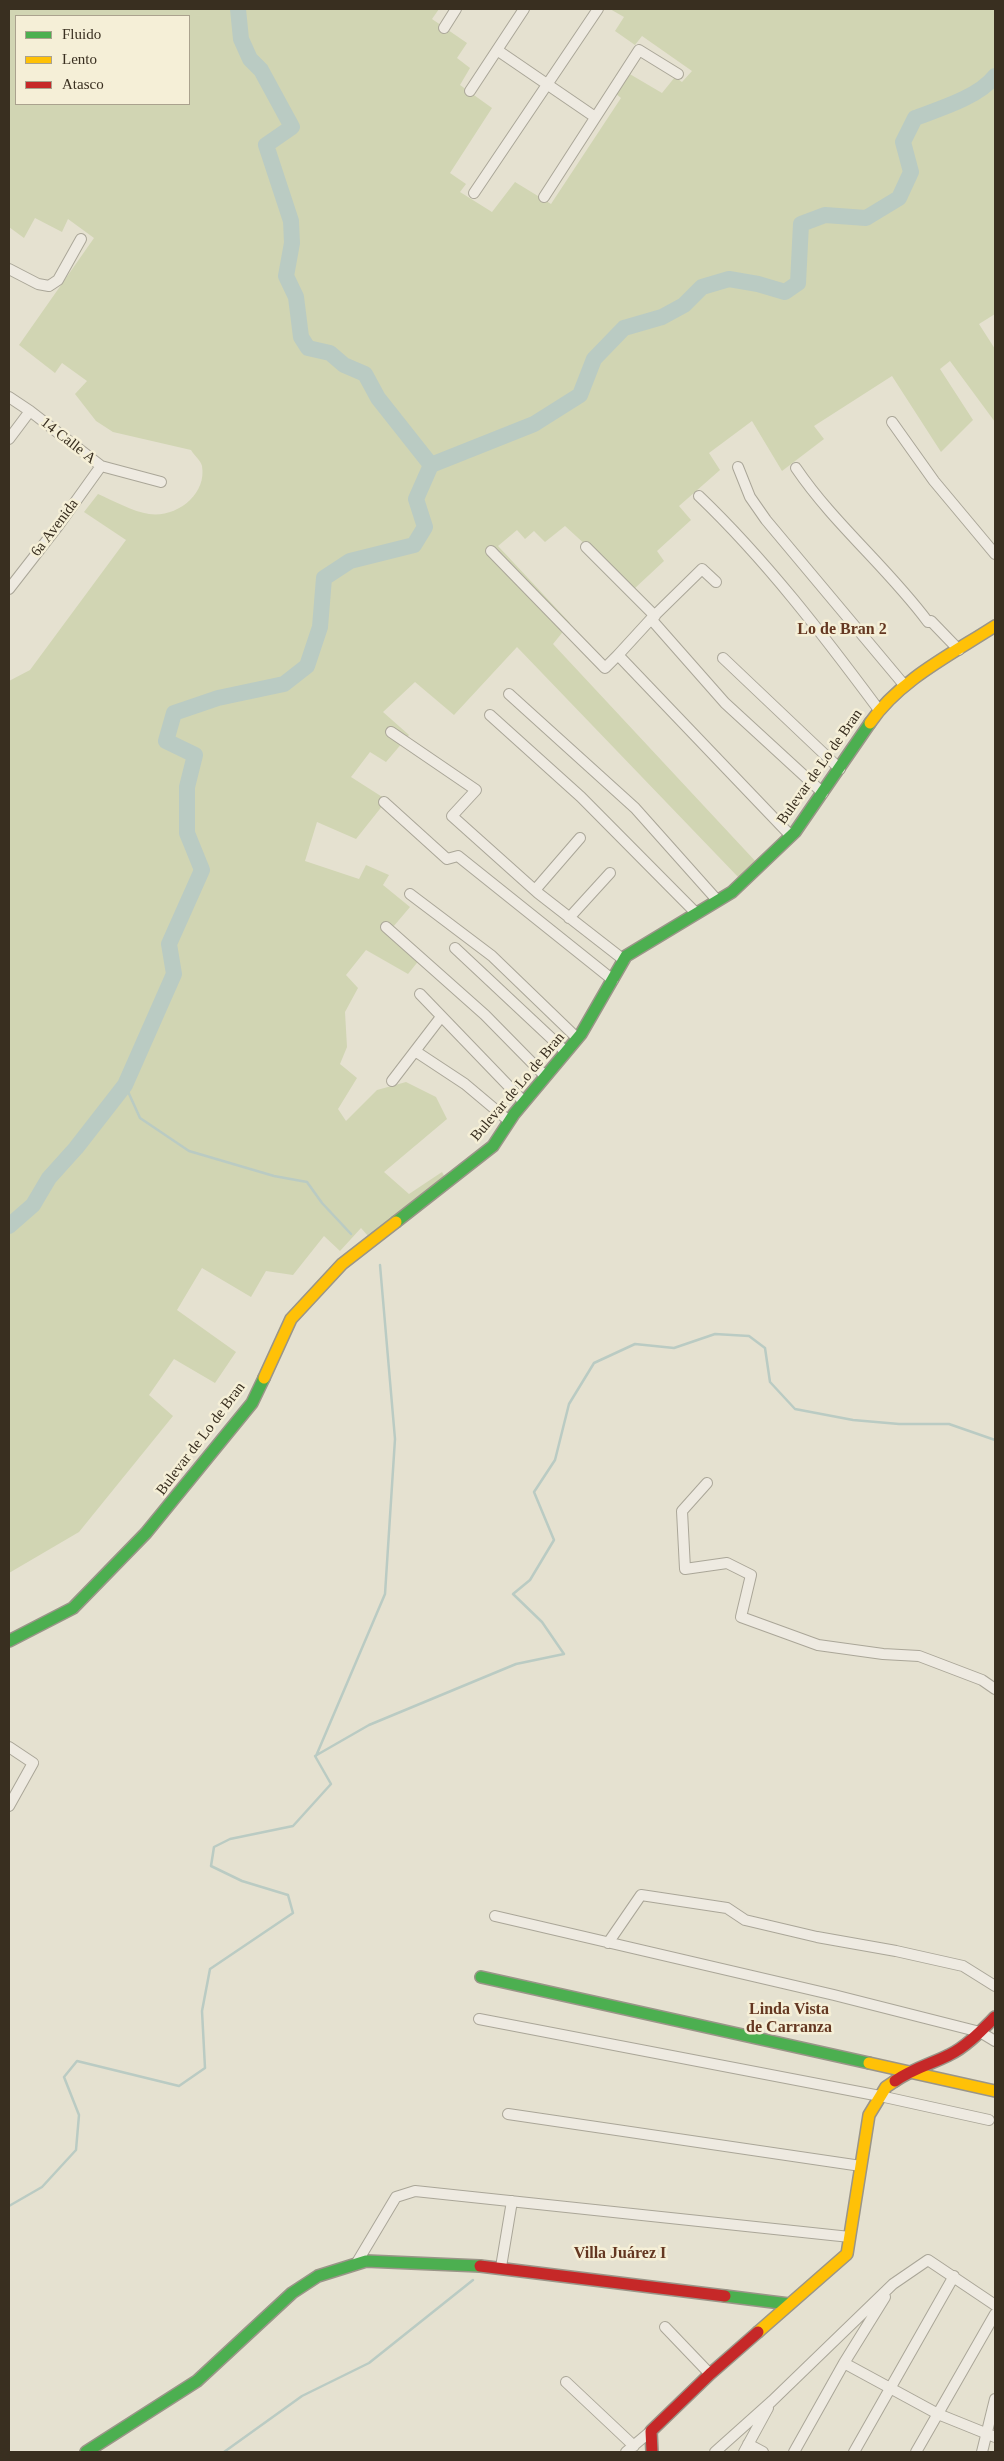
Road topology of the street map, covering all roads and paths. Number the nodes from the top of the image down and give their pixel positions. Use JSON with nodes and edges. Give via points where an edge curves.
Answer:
{"nodes":[{"id":1,"x":456,"y":9,"type":"edge"},
{"id":2,"x":524,"y":9,"type":"edge"},
{"id":3,"x":598,"y":9,"type":"edge"},
{"id":4,"x":444,"y":28,"type":"dead end"},
{"id":5,"x":498,"y":50,"type":"junction"},
{"id":6,"x":678,"y":74,"type":"dead end"},
{"id":7,"x":547,"y":83,"type":"junction"},
{"id":8,"x":470,"y":91,"type":"dead end"},
{"id":9,"x":595,"y":116,"type":"junction"},
{"id":10,"x":474,"y":193,"type":"dead end"},
{"id":11,"x":544,"y":197,"type":"dead end"},
{"id":12,"x":81,"y":239,"type":"dead end"},
{"id":13,"x":9,"y":270,"type":"edge"},
{"id":14,"x":9,"y":398,"type":"edge"},
{"id":15,"x":30,"y":411,"type":"junction"},
{"id":16,"x":892,"y":422,"type":"dead end"},
{"id":17,"x":9,"y":439,"type":"edge"},
{"id":18,"x":101,"y":466,"type":"junction"},
{"id":19,"x":738,"y":467,"type":"dead end"},
{"id":20,"x":796,"y":468,"type":"dead end"},
{"id":21,"x":162,"y":482,"type":"dead end"},
{"id":22,"x":699,"y":496,"type":"dead end"},
{"id":23,"x":586,"y":547,"type":"dead end"},
{"id":24,"x":491,"y":551,"type":"dead end"},
{"id":25,"x":995,"y":554,"type":"edge"},
{"id":26,"x":716,"y":582,"type":"dead end"},
{"id":27,"x":9,"y":589,"type":"edge"},
{"id":28,"x":653,"y":618,"type":"junction"},
{"id":29,"x":995,"y":626,"type":"edge"},
{"id":30,"x":959,"y":650,"type":"junction"},
{"id":31,"x":618,"y":654,"type":"junction"},
{"id":32,"x":723,"y":658,"type":"dead end"},
{"id":33,"x":906,"y":686,"type":"junction"},
{"id":34,"x":509,"y":694,"type":"dead end"},
{"id":35,"x":879,"y":710,"type":"junction"},
{"id":36,"x":490,"y":715,"type":"dead end"},
{"id":37,"x":391,"y":732,"type":"dead end"},
{"id":38,"x":840,"y":769,"type":"junction"},
{"id":39,"x":823,"y":793,"type":"junction"},
{"id":40,"x":384,"y":802,"type":"dead end"},
{"id":41,"x":791,"y":836,"type":"junction"},
{"id":42,"x":580,"y":838,"type":"dead end"},
{"id":43,"x":610,"y":873,"type":"dead end"},
{"id":44,"x":535,"y":890,"type":"junction"},
{"id":45,"x":410,"y":894,"type":"dead end"},
{"id":46,"x":718,"y":900,"type":"junction"},
{"id":47,"x":696,"y":913,"type":"junction"},
{"id":48,"x":569,"y":918,"type":"junction"},
{"id":49,"x":386,"y":927,"type":"dead end"},
{"id":50,"x":455,"y":948,"type":"dead end"},
{"id":51,"x":624,"y":960,"type":"junction"},
{"id":52,"x":612,"y":980,"type":"junction"},
{"id":53,"x":420,"y":994,"type":"dead end"},
{"id":54,"x":441,"y":1017,"type":"junction"},
{"id":55,"x":577,"y":1038,"type":"junction"},
{"id":56,"x":415,"y":1051,"type":"junction"},
{"id":57,"x":566,"y":1052,"type":"junction"},
{"id":58,"x":546,"y":1076,"type":"junction"},
{"id":59,"x":392,"y":1081,"type":"dead end"},
{"id":60,"x":524,"y":1102,"type":"junction"},
{"id":61,"x":509,"y":1121,"type":"junction"},
{"id":62,"x":707,"y":1483,"type":"dead end"},
{"id":63,"x":9,"y":1640,"type":"edge"},
{"id":64,"x":995,"y":1689,"type":"edge"},
{"id":65,"x":9,"y":1747,"type":"edge"},
{"id":66,"x":9,"y":1806,"type":"edge"},
{"id":67,"x":495,"y":1916,"type":"dead end"},
{"id":68,"x":608,"y":1942,"type":"junction"},
{"id":69,"x":481,"y":1977,"type":"dead end"},
{"id":70,"x":995,"y":1986,"type":"edge"},
{"id":71,"x":995,"y":2017,"type":"edge"},
{"id":72,"x":479,"y":2019,"type":"dead end"},
{"id":73,"x":980,"y":2032,"type":"junction"},
{"id":74,"x":995,"y":2041,"type":"edge"},
{"id":75,"x":909,"y":2070,"type":"junction"},
{"id":76,"x":995,"y":2091,"type":"edge"},
{"id":77,"x":880,"y":2096,"type":"junction"},
{"id":78,"x":508,"y":2114,"type":"dead end"},
{"id":79,"x":989,"y":2120,"type":"dead end"},
{"id":80,"x":861,"y":2166,"type":"junction"},
{"id":81,"x":512,"y":2201,"type":"junction"},
{"id":82,"x":850,"y":2237,"type":"junction"},
{"id":83,"x":356,"y":2264,"type":"junction"},
{"id":84,"x":501,"y":2267,"type":"junction"},
{"id":85,"x":954,"y":2276,"type":"junction"},
{"id":86,"x":893,"y":2284,"type":"junction"},
{"id":87,"x":790,"y":2304,"type":"junction"},
{"id":88,"x":995,"y":2305,"type":"edge"},
{"id":89,"x":995,"y":2314,"type":"edge"},
{"id":90,"x":665,"y":2328,"type":"dead end"},
{"id":91,"x":844,"y":2362,"type":"junction"},
{"id":92,"x":710,"y":2374,"type":"junction"},
{"id":93,"x":566,"y":2382,"type":"dead end"},
{"id":94,"x":892,"y":2388,"type":"junction"},
{"id":95,"x":995,"y":2399,"type":"edge"},
{"id":96,"x":772,"y":2400,"type":"junction"},
{"id":97,"x":938,"y":2414,"type":"junction"},
{"id":98,"x":651,"y":2431,"type":"junction"},
{"id":99,"x":991,"y":2436,"type":"edge"},
{"id":100,"x":746,"y":2448,"type":"edge"},
{"id":101,"x":630,"y":2449,"type":"edge"},
{"id":102,"x":86,"y":2452,"type":"edge"},
{"id":103,"x":652,"y":2452,"type":"edge"},
{"id":104,"x":715,"y":2452,"type":"edge"},
{"id":105,"x":762,"y":2452,"type":"edge"},
{"id":106,"x":794,"y":2452,"type":"edge"},
{"id":107,"x":854,"y":2452,"type":"edge"},
{"id":108,"x":916,"y":2452,"type":"edge"},
{"id":109,"x":976,"y":2452,"type":"edge"},
{"id":110,"x":982,"y":2452,"type":"edge"}],
"edges":[{"from":1,"to":4,"type":"street"},
{"from":2,"to":5,"type":"street"},
{"from":3,"to":7,"type":"street"},
{"from":5,"to":7,"type":"street"},
{"from":5,"to":8,"type":"street"},
{"from":6,"to":9,"type":"street","via":[[639,50]]},
{"from":7,"to":9,"type":"street"},
{"from":7,"to":10,"type":"street"},
{"from":9,"to":11,"type":"street"},
{"from":12,"to":13,"type":"street","via":[[58,280],[49,286]]},
{"from":14,"to":15,"type":"street","name":"14 Calle A"},
{"from":15,"to":17,"type":"street"},
{"from":15,"to":18,"type":"street","name":"14 Calle A"},
{"from":16,"to":25,"type":"street","via":[[934,481]]},
{"from":18,"to":21,"type":"street","name":"14 Calle A"},
{"from":18,"to":27,"type":"street","name":"6a Avenida"},
{"from":19,"to":33,"type":"street","via":[[750,497],[766,520]]},
{"from":20,"to":30,"type":"street","via":[[928,622],[931,621]]},
{"from":22,"to":35,"type":"street","via":[[723,519],[838,654]]},
{"from":23,"to":28,"type":"street"},
{"from":24,"to":31,"type":"street","via":[[605,668]]},
{"from":26,"to":28,"type":"street","via":[[702,569]]},
{"from":28,"to":31,"type":"street"},
{"from":28,"to":39,"type":"street","via":[[725,703]]},
{"from":29,"to":30,"type":"street","name":"Bulevar de Lo de Bran"},
{"from":30,"to":33,"type":"street","name":"Bulevar de Lo de Bran"},
{"from":31,"to":41,"type":"street"},
{"from":32,"to":38,"type":"street"},
{"from":33,"to":35,"type":"street","name":"Bulevar de Lo de Bran"},
{"from":34,"to":46,"type":"street","via":[[634,808]]},
{"from":35,"to":38,"type":"street","name":"Bulevar de Lo de Bran"},
{"from":36,"to":47,"type":"street","via":[[581,797]]},
{"from":37,"to":44,"type":"street","via":[[476,790],[452,816]]},
{"from":38,"to":39,"type":"street","name":"Bulevar de Lo de Bran"},
{"from":39,"to":41,"type":"street","name":"Bulevar de Lo de Bran"},
{"from":40,"to":52,"type":"street","via":[[447,859],[458,856]]},
{"from":41,"to":46,"type":"street","name":"Bulevar de Lo de Bran","via":[[732,892]]},
{"from":42,"to":44,"type":"street"},
{"from":43,"to":48,"type":"street"},
{"from":44,"to":48,"type":"street"},
{"from":45,"to":55,"type":"street","via":[[492,956]]},
{"from":46,"to":47,"type":"street","name":"Bulevar de Lo de Bran"},
{"from":47,"to":51,"type":"street","name":"Bulevar de Lo de Bran"},
{"from":48,"to":51,"type":"street"},
{"from":49,"to":58,"type":"street","via":[[485,1015]]},
{"from":50,"to":57,"type":"street"},
{"from":51,"to":52,"type":"street","name":"Bulevar de Lo de Bran"},
{"from":52,"to":55,"type":"street","name":"Bulevar de Lo de Bran"},
{"from":53,"to":54,"type":"street"},
{"from":54,"to":56,"type":"street"},
{"from":54,"to":60,"type":"street"},
{"from":55,"to":57,"type":"street","name":"Bulevar de Lo de Bran"},
{"from":56,"to":59,"type":"street"},
{"from":56,"to":61,"type":"street","via":[[465,1084]]},
{"from":57,"to":58,"type":"street","name":"Bulevar de Lo de Bran"},
{"from":58,"to":60,"type":"street","name":"Bulevar de Lo de Bran"},
{"from":60,"to":61,"type":"street","name":"Bulevar de Lo de Bran"},
{"from":61,"to":63,"type":"street","name":"Bulevar de Lo de Bran","via":[[493,1146],[342,1264],[291,1319],[252,1403],[146,1533],[73,1608]]},
{"from":62,"to":64,"type":"street","via":[[682,1511],[685,1569],[726,1563],[751,1575],[742,1617],[818,1645],[919,1656],[982,1680]]},
{"from":65,"to":66,"type":"street","via":[[34,1764]]},
{"from":67,"to":68,"type":"street"},
{"from":68,"to":70,"type":"street","via":[[641,1895],[727,1908],[745,1920],[963,1966]]},
{"from":68,"to":73,"type":"street"},
{"from":69,"to":75,"type":"street"},
{"from":71,"to":73,"type":"street"},
{"from":72,"to":77,"type":"street"},
{"from":73,"to":74,"type":"street"},
{"from":73,"to":75,"type":"street","via":[[951,2054]]},
{"from":75,"to":76,"type":"street"},
{"from":75,"to":77,"type":"street","via":[[886,2087]]},
{"from":77,"to":79,"type":"street"},
{"from":77,"to":80,"type":"street","via":[[869,2115]]},
{"from":78,"to":80,"type":"street"},
{"from":80,"to":82,"type":"street"},
{"from":81,"to":82,"type":"street"},
{"from":81,"to":83,"type":"street","via":[[415,2191],[396,2197]]},
{"from":81,"to":84,"type":"street"},
{"from":82,"to":87,"type":"street","via":[[847,2254]]},
{"from":83,"to":84,"type":"street","via":[[375,2261]]},
{"from":83,"to":102,"type":"street","via":[[318,2276],[292,2293],[197,2381]]},
{"from":84,"to":87,"type":"street"},
{"from":85,"to":86,"type":"street","via":[[928,2260]]},
{"from":85,"to":88,"type":"street"},
{"from":85,"to":94,"type":"street"},
{"from":86,"to":91,"type":"street"},
{"from":86,"to":96,"type":"street"},
{"from":87,"to":92,"type":"street"},
{"from":89,"to":97,"type":"street"},
{"from":90,"to":92,"type":"street"},
{"from":91,"to":94,"type":"street"},
{"from":91,"to":106,"type":"street"},
{"from":92,"to":98,"type":"street"},
{"from":93,"to":101,"type":"street"},
{"from":94,"to":97,"type":"street"},
{"from":94,"to":107,"type":"street"},
{"from":95,"to":99,"type":"street"},
{"from":96,"to":100,"type":"street"},
{"from":96,"to":104,"type":"street"},
{"from":97,"to":99,"type":"street"},
{"from":97,"to":108,"type":"street"},
{"from":98,"to":101,"type":"street"},
{"from":98,"to":103,"type":"street"},
{"from":99,"to":109,"type":"street"},
{"from":99,"to":110,"type":"street"},
{"from":100,"to":105,"type":"street"}]}
